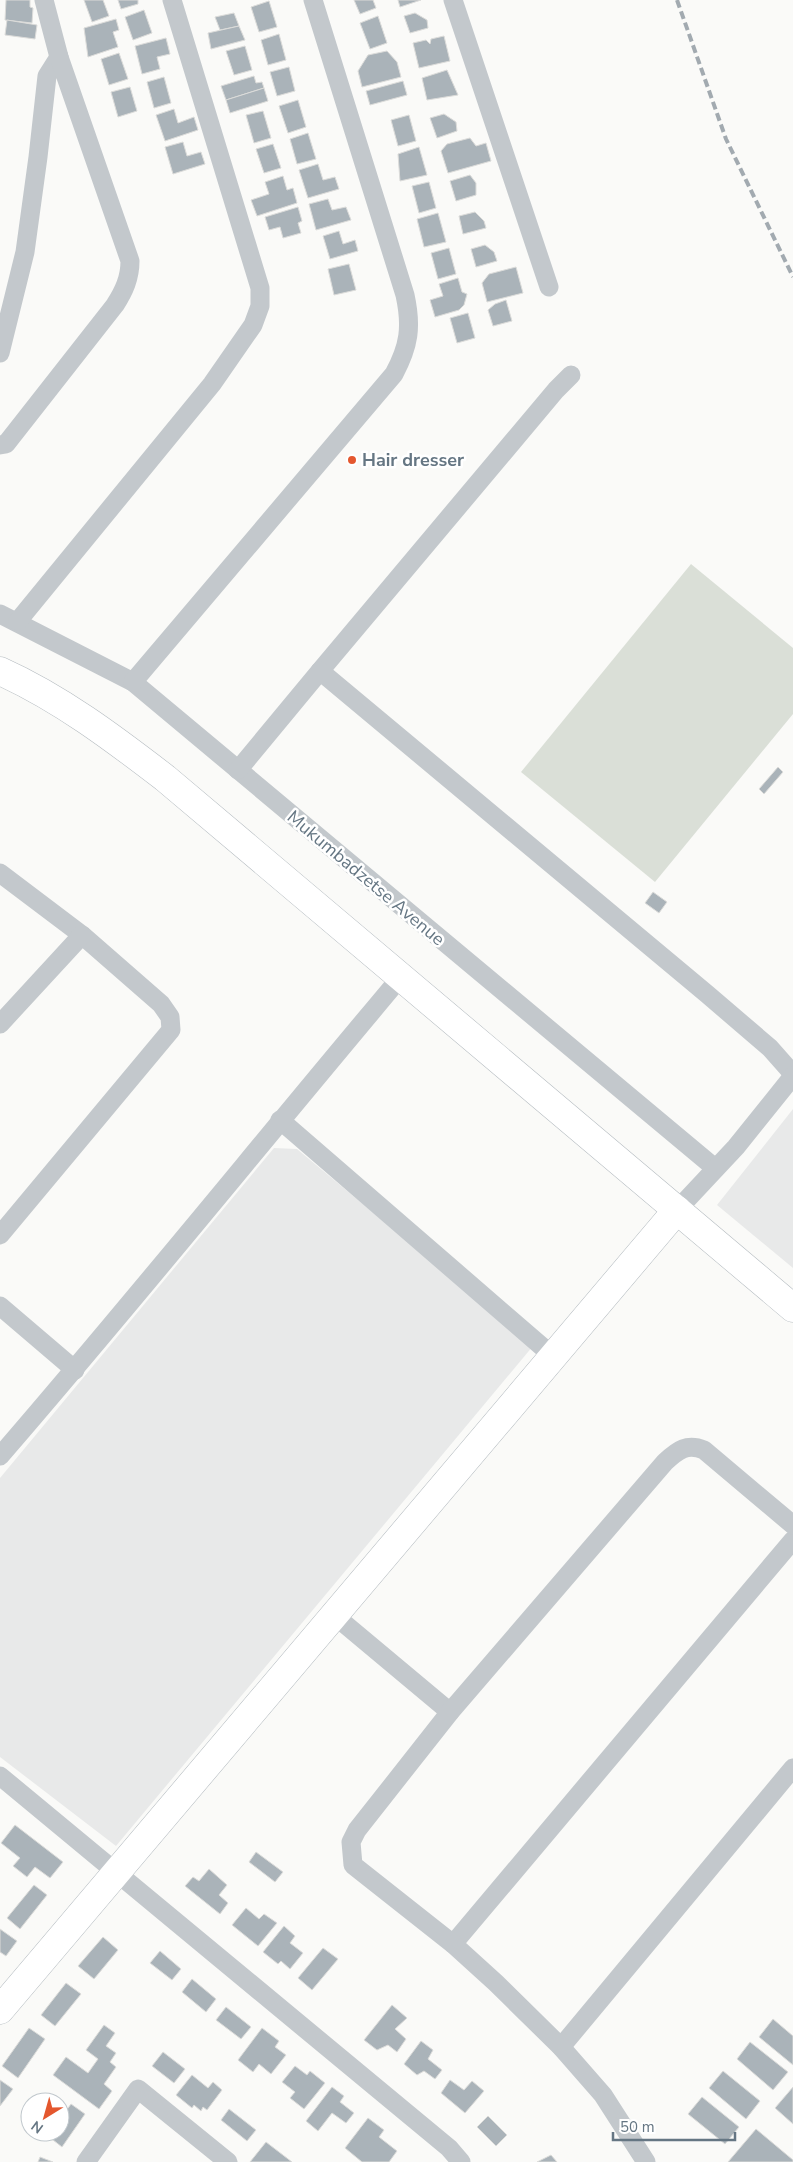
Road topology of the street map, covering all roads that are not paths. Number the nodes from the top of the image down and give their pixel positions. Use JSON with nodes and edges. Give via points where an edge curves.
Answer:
{"nodes":[{"id":1,"x":44,"y":0,"type":"edge"},
{"id":2,"x":172,"y":0,"type":"edge"},
{"id":3,"x":312,"y":0,"type":"edge"},
{"id":4,"x":453,"y":0,"type":"edge"},
{"id":5,"x":59,"y":57,"type":"junction"},
{"id":6,"x":549,"y":287,"type":"dead end"},
{"id":7,"x":0,"y":353,"type":"edge"},
{"id":8,"x":571,"y":375,"type":"dead end"},
{"id":9,"x":0,"y":445,"type":"edge"},
{"id":10,"x":0,"y":614,"type":"edge"},
{"id":11,"x":18,"y":622,"type":"junction"},
{"id":12,"x":0,"y":671,"type":"edge"},
{"id":13,"x":320,"y":672,"type":"junction"},
{"id":14,"x":133,"y":682,"type":"junction"},
{"id":15,"x":238,"y":770,"type":"junction"},
{"id":16,"x":0,"y":873,"type":"edge"},
{"id":17,"x":82,"y":935,"type":"junction"},
{"id":18,"x":400,"y":978,"type":"junction"},
{"id":19,"x":0,"y":1024,"type":"edge"},
{"id":20,"x":793,"y":1075,"type":"edge"},
{"id":21,"x":280,"y":1120,"type":"junction"},
{"id":22,"x":716,"y":1168,"type":"junction"},
{"id":23,"x":677,"y":1210,"type":"junction"},
{"id":24,"x":0,"y":1234,"type":"edge"},
{"id":25,"x":0,"y":1306,"type":"edge"},
{"id":26,"x":793,"y":1308,"type":"edge"},
{"id":27,"x":554,"y":1357,"type":"junction"},
{"id":28,"x":75,"y":1370,"type":"junction"},
{"id":29,"x":0,"y":1456,"type":"edge"},
{"id":30,"x":793,"y":1525,"type":"edge"},
{"id":31,"x":793,"y":1540,"type":"edge"},
{"id":32,"x":334,"y":1615,"type":"junction"},
{"id":33,"x":450,"y":1712,"type":"junction"},
{"id":34,"x":793,"y":1768,"type":"edge"},
{"id":35,"x":0,"y":1776,"type":"edge"},
{"id":36,"x":118,"y":1872,"type":"junction"},
{"id":37,"x":453,"y":1944,"type":"junction"},
{"id":38,"x":0,"y":2010,"type":"edge"},
{"id":39,"x":561,"y":2047,"type":"junction"},
{"id":40,"x":86,"y":2162,"type":"edge"},
{"id":41,"x":228,"y":2162,"type":"edge"},
{"id":42,"x":461,"y":2162,"type":"edge"},
{"id":43,"x":646,"y":2162,"type":"edge"}],
"edges":[{"from":1,"to":5,"type":"street"},
{"from":2,"to":11,"type":"street","via":[[260,288],[260,306],[247,335],[212,384]]},
{"from":3,"to":14,"type":"street","via":[[405,296],[409,321],[407,346],[394,374]]},
{"from":4,"to":6,"type":"street"},
{"from":5,"to":7,"type":"street","via":[[47,76],[25,252]]},
{"from":5,"to":9,"type":"street","via":[[130,261],[130,269],[115,305],[6,444]]},
{"from":8,"to":13,"type":"street"},
{"from":10,"to":11,"type":"street","name":"Mukumbadzetse Avenue"},
{"from":11,"to":14,"type":"street","name":"Mukumbadzetse Avenue"},
{"from":12,"to":18,"type":"street","via":[[25,682],[82,718],[165,778]]},
{"from":13,"to":15,"type":"street"},
{"from":13,"to":20,"type":"street","via":[[707,994],[770,1048]]},
{"from":14,"to":15,"type":"street","name":"Mukumbadzetse Avenue"},
{"from":15,"to":22,"type":"street","name":"Mukumbadzetse Avenue"},
{"from":16,"to":17,"type":"street"},
{"from":17,"to":19,"type":"street"},
{"from":17,"to":24,"type":"street","via":[[160,1004],[170,1017],[171,1030]]},
{"from":18,"to":21,"type":"street"},
{"from":18,"to":23,"type":"street"},
{"from":20,"to":22,"type":"street"},
{"from":21,"to":27,"type":"street"},
{"from":21,"to":28,"type":"street"},
{"from":22,"to":23,"type":"street"},
{"from":23,"to":26,"type":"street"},
{"from":23,"to":27,"type":"street"},
{"from":25,"to":28,"type":"street"},
{"from":27,"to":32,"type":"street"},
{"from":28,"to":29,"type":"street"},
{"from":30,"to":33,"type":"street","via":[[704,1450],[689,1446],[677,1451]]},
{"from":31,"to":37,"type":"street"},
{"from":32,"to":33,"type":"street"},
{"from":32,"to":36,"type":"street"},
{"from":33,"to":37,"type":"street","via":[[357,1830],[350,1850],[353,1865]]},
{"from":34,"to":39,"type":"street"},
{"from":35,"to":36,"type":"street"},
{"from":36,"to":38,"type":"street"},
{"from":36,"to":42,"type":"street","via":[[449,2148]]},
{"from":37,"to":39,"type":"street"},
{"from":39,"to":43,"type":"street","via":[[603,2095]]},
{"from":40,"to":41,"type":"street","via":[[138,2089]]}]}
